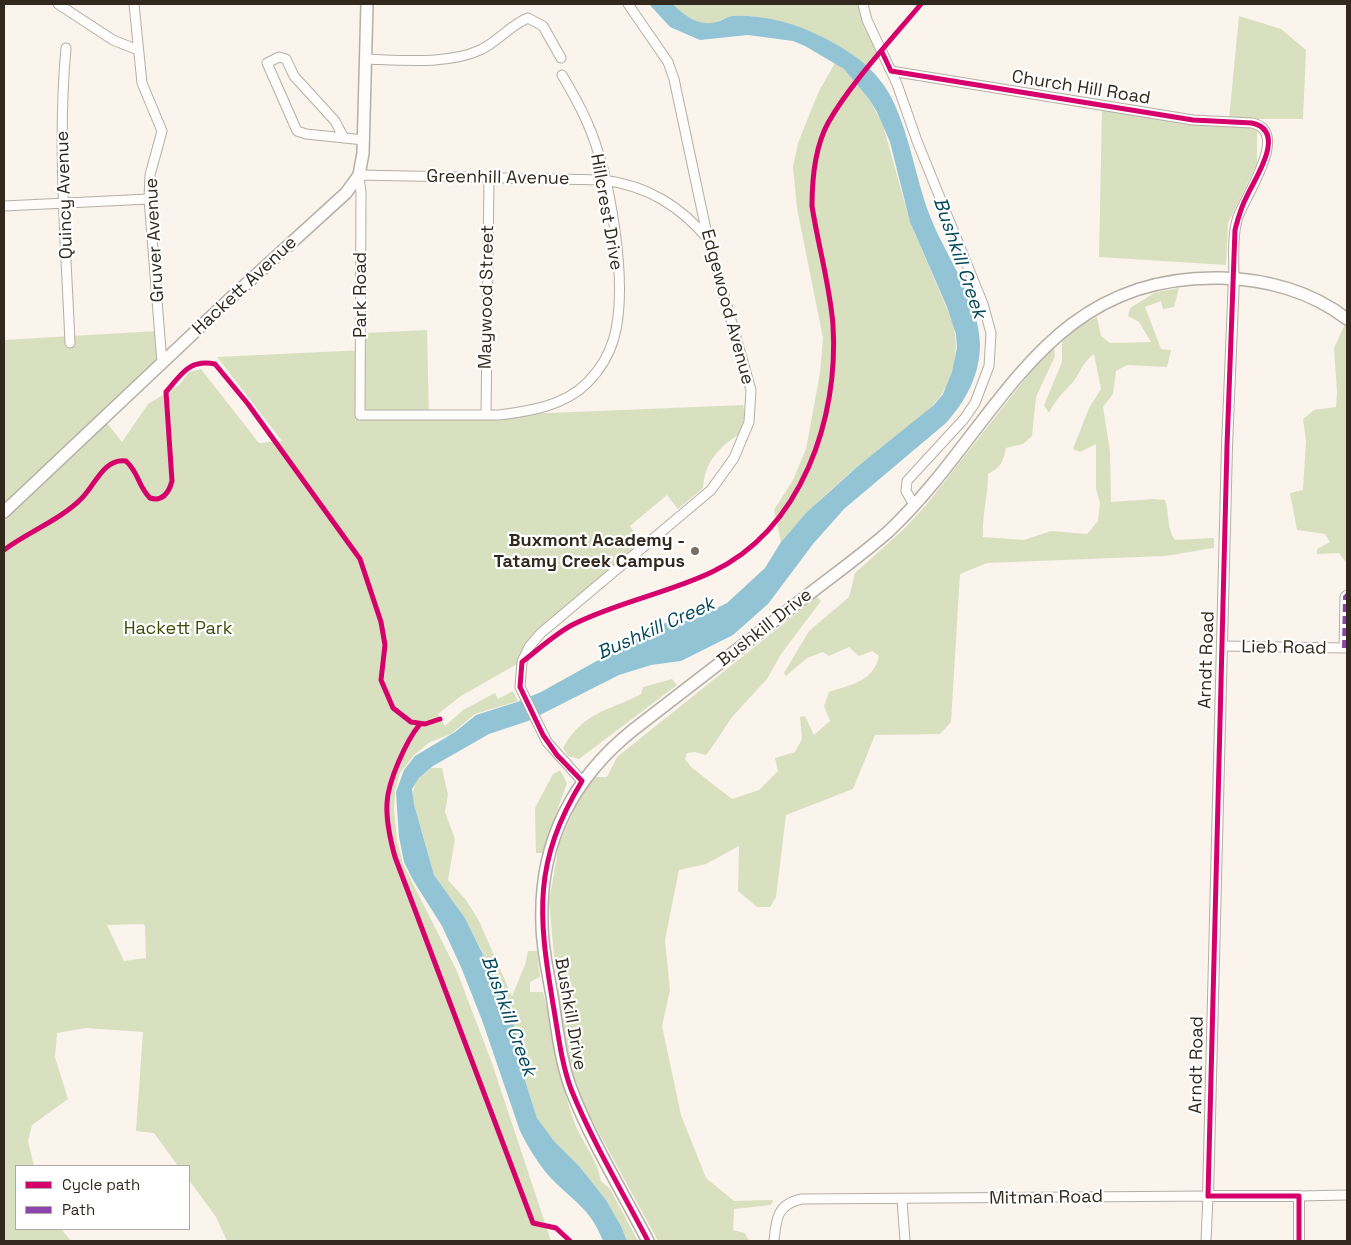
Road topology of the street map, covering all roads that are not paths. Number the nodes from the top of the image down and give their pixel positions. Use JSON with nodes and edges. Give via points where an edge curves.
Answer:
{"nodes":[{"id":1,"x":58,"y":4,"type":"edge"},
{"id":2,"x":134,"y":4,"type":"edge"},
{"id":3,"x":367,"y":4,"type":"edge"},
{"id":4,"x":628,"y":4,"type":"edge"},
{"id":5,"x":863,"y":4,"type":"edge"},
{"id":6,"x":66,"y":48,"type":"dead end"},
{"id":7,"x":138,"y":50,"type":"junction"},
{"id":8,"x":561,"y":58,"type":"dead end"},
{"id":9,"x":365,"y":59,"type":"junction"},
{"id":10,"x":891,"y":71,"type":"junction"},
{"id":11,"x":562,"y":75,"type":"dead end"},
{"id":12,"x":1266,"y":131,"type":"joint"},
{"id":13,"x":344,"y":138,"type":"junction"},
{"id":14,"x":364,"y":140,"type":"junction"},
{"id":15,"x":359,"y":175,"type":"junction"},
{"id":16,"x":489,"y":179,"type":"junction"},
{"id":17,"x":604,"y":180,"type":"junction"},
{"id":18,"x":149,"y":199,"type":"junction"},
{"id":19,"x":65,"y":204,"type":"junction"},
{"id":20,"x":4,"y":206,"type":"edge"},
{"id":21,"x":708,"y":239,"type":"junction"},
{"id":22,"x":1234,"y":278,"type":"junction"},
{"id":23,"x":1347,"y":318,"type":"edge"},
{"id":24,"x":70,"y":343,"type":"dead end"},
{"id":25,"x":162,"y":363,"type":"junction"},
{"id":26,"x":360,"y":415,"type":"joint"},
{"id":27,"x":486,"y":415,"type":"junction"},
{"id":28,"x":914,"y":505,"type":"junction"},
{"id":29,"x":4,"y":512,"type":"edge"},
{"id":30,"x":1347,"y":595,"type":"edge"},
{"id":31,"x":1222,"y":646,"type":"junction"},
{"id":32,"x":1346,"y":648,"type":"edge"},
{"id":33,"x":582,"y":781,"type":"junction"},
{"id":34,"x":1347,"y":1195,"type":"edge"},
{"id":35,"x":1208,"y":1196,"type":"junction"},
{"id":36,"x":1298,"y":1196,"type":"junction"},
{"id":37,"x":902,"y":1200,"type":"junction"},
{"id":38,"x":648,"y":1241,"type":"edge"},
{"id":39,"x":774,"y":1241,"type":"edge"},
{"id":40,"x":905,"y":1241,"type":"edge"},
{"id":41,"x":1206,"y":1241,"type":"edge"},
{"id":42,"x":1300,"y":1241,"type":"edge"}],
"edges":[{"from":1,"to":7,"type":"street","via":[[113,40]]},
{"from":2,"to":7,"type":"street","name":"Gruver Avenue"},
{"from":3,"to":9,"type":"main road","name":"Hackett Avenue"},
{"from":4,"to":21,"type":"street","name":"Edgewood Avenue","via":[[668,62],[674,79]]},
{"from":5,"to":10,"type":"street"},
{"from":6,"to":19,"type":"street","name":"Quincy Avenue","via":[[63,85]]},
{"from":7,"to":18,"type":"street","name":"Gruver Avenue","via":[[142,83],[162,131],[152,168]]},
{"from":8,"to":9,"type":"street","via":[[550,35],[536,21],[528,18],[493,43],[468,55],[415,61]]},
{"from":9,"to":14,"type":"main road","name":"Hackett Avenue"},
{"from":10,"to":12,"type":"street","name":"Church Hill Road","via":[[1194,120],[1252,124]]},
{"from":10,"to":28,"type":"street","via":[[983,304],[990,333],[989,366],[975,403],[908,481],[906,491]]},
{"from":11,"to":17,"type":"street","name":"Hillcrest Drive","via":[[588,123]]},
{"from":12,"to":22,"type":"street","name":"Arndt Road","via":[[1266,156],[1237,222]]},
{"from":13,"to":13,"type":"street","via":[[297,131],[266,66],[270,60],[286,59],[294,76],[335,121]]},
{"from":13,"to":14,"type":"street"},
{"from":14,"to":15,"type":"main road","name":"Hackett Avenue"},
{"from":15,"to":16,"type":"street","name":"Greenhill Avenue"},
{"from":15,"to":25,"type":"main road","name":"Hackett Avenue","via":[[346,193]]},
{"from":15,"to":26,"type":"street","name":"Park Road"},
{"from":16,"to":17,"type":"street","name":"Greenhill Avenue"},
{"from":16,"to":27,"type":"street","name":"Maywood Street"},
{"from":17,"to":21,"type":"street","name":"Greenhill Avenue","via":[[638,187],[662,199],[687,216]]},
{"from":17,"to":27,"type":"street","name":"Hillcrest Drive","via":[[618,263],[619,289],[614,338],[605,360],[587,384],[550,405]]},
{"from":18,"to":19,"type":"street"},
{"from":18,"to":25,"type":"street","name":"Gruver Avenue"},
{"from":19,"to":20,"type":"street"},
{"from":19,"to":24,"type":"street","name":"Quincy Avenue"},
{"from":21,"to":33,"type":"street","name":"Edgewood Avenue","via":[[750,390],[750,415],[744,440],[711,490],[534,640],[522,662],[520,687],[552,749]]},
{"from":22,"to":23,"type":"main road","name":"Bushkill Drive","via":[[1291,289]]},
{"from":22,"to":28,"type":"main road","name":"Bushkill Drive","via":[[1190,278],[1156,284],[1115,298],[1071,324],[1027,365]]},
{"from":22,"to":31,"type":"street","name":"Arndt Road"},
{"from":25,"to":29,"type":"main road","name":"Hackett Avenue"},
{"from":26,"to":27,"type":"street","name":"Hillcrest Drive"},
{"from":28,"to":33,"type":"main road","name":"Bushkill Drive","via":[[872,545],[623,738]]},
{"from":30,"to":32,"type":"street"},
{"from":31,"to":32,"type":"street","name":"Lieb Road"},
{"from":31,"to":35,"type":"street","name":"Arndt Road"},
{"from":33,"to":38,"type":"main road","name":"Bushkill Drive","via":[[562,818],[548,858],[542,891],[544,946],[568,1081]]},
{"from":34,"to":36,"type":"street","name":"Mitman Road"},
{"from":35,"to":36,"type":"street","name":"Mitman Road"},
{"from":35,"to":37,"type":"street","name":"Mitman Road"},
{"from":35,"to":41,"type":"street","name":"Arndt Road"},
{"from":36,"to":42,"type":"street"},
{"from":37,"to":39,"type":"street","name":"Mitman Road","via":[[790,1201],[776,1221]]},
{"from":37,"to":40,"type":"street"}]}
